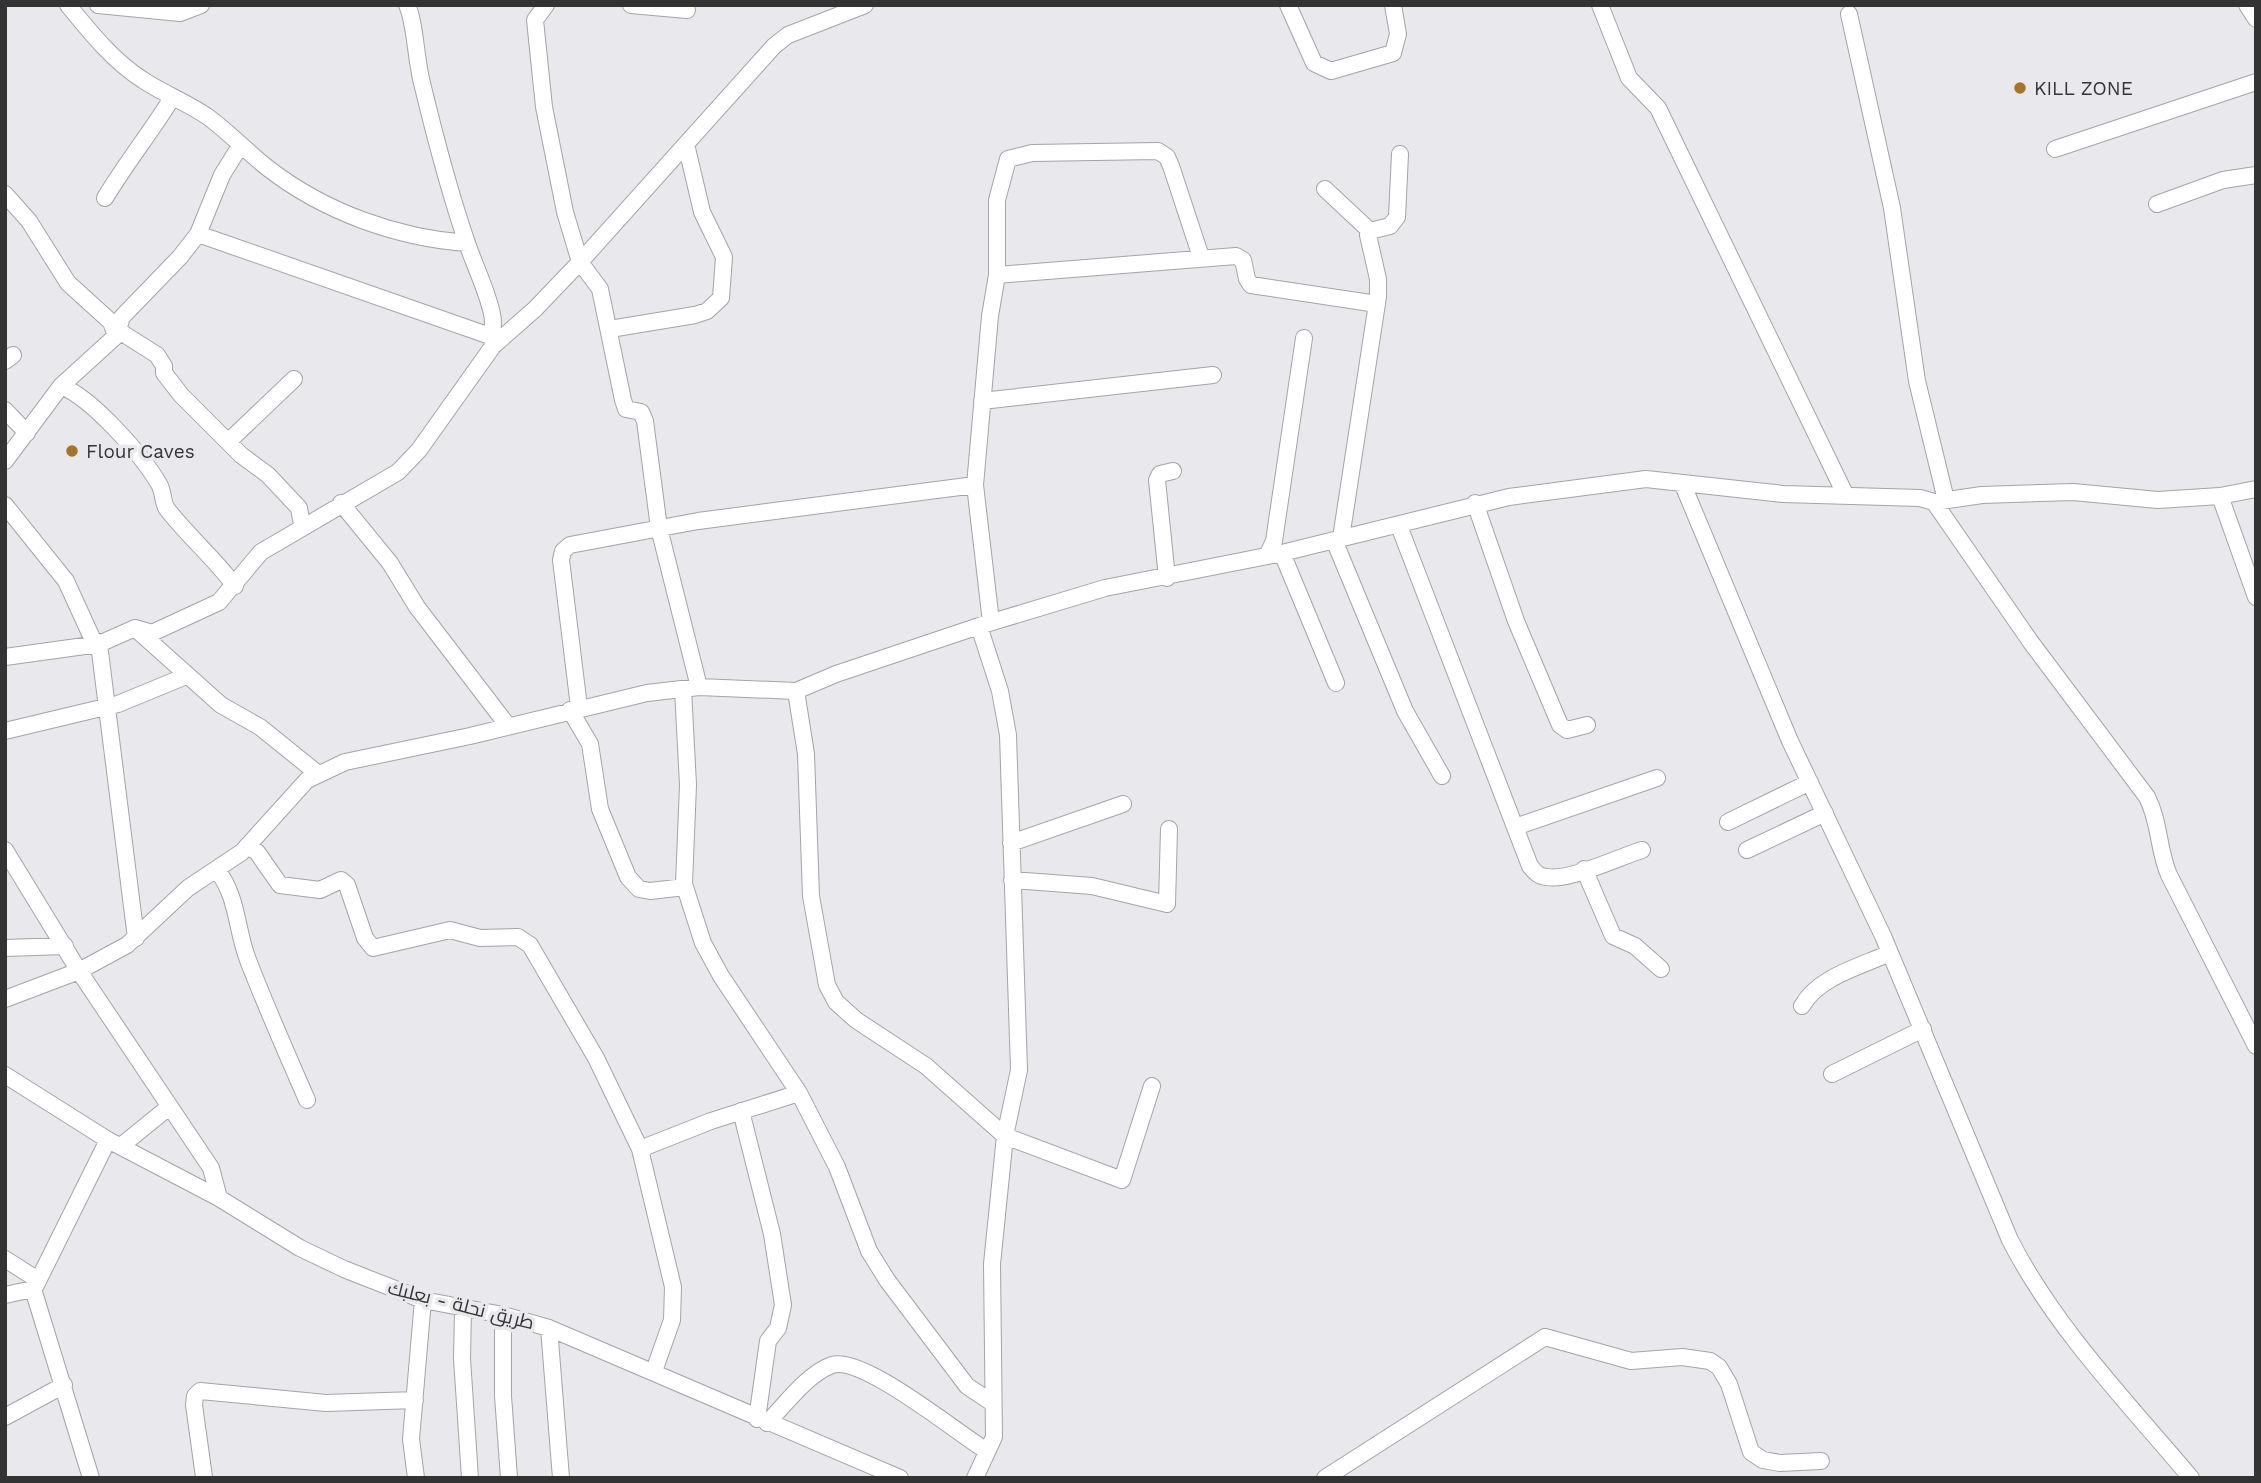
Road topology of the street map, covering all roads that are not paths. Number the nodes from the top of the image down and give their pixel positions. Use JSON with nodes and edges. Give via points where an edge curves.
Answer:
{"nodes":[{"id":1,"x":68,"y":5,"type":"edge"},
{"id":2,"x":99,"y":5,"type":"edge"},
{"id":3,"x":201,"y":5,"type":"edge"},
{"id":4,"x":407,"y":5,"type":"edge"},
{"id":5,"x":546,"y":5,"type":"edge"},
{"id":6,"x":631,"y":5,"type":"edge"},
{"id":7,"x":864,"y":5,"type":"edge"},
{"id":8,"x":1287,"y":5,"type":"edge"},
{"id":9,"x":1393,"y":5,"type":"edge"},
{"id":10,"x":1600,"y":5,"type":"edge"},
{"id":11,"x":2247,"y":5,"type":"edge"},
{"id":12,"x":687,"y":10,"type":"dead end"},
{"id":13,"x":1849,"y":14,"type":"dead end"},
{"id":14,"x":2256,"y":19,"type":"edge"},
{"id":15,"x":2256,"y":82,"type":"edge"},
{"id":16,"x":172,"y":97,"type":"junction"},
{"id":17,"x":686,"y":144,"type":"junction"},
{"id":18,"x":240,"y":146,"type":"junction"},
{"id":19,"x":2055,"y":149,"type":"dead end"},
{"id":20,"x":1400,"y":154,"type":"dead end"},
{"id":21,"x":2256,"y":175,"type":"edge"},
{"id":22,"x":1325,"y":190,"type":"dead end"},
{"id":23,"x":5,"y":194,"type":"edge"},
{"id":24,"x":105,"y":198,"type":"dead end"},
{"id":25,"x":2157,"y":204,"type":"dead end"},
{"id":26,"x":1370,"y":231,"type":"junction"},
{"id":27,"x":198,"y":234,"type":"junction"},
{"id":28,"x":467,"y":243,"type":"junction"},
{"id":29,"x":1201,"y":257,"type":"junction"},
{"id":30,"x":579,"y":262,"type":"junction"},
{"id":31,"x":998,"y":275,"type":"junction"},
{"id":32,"x":1377,"y":304,"type":"junction"},
{"id":33,"x":610,"y":329,"type":"junction"},
{"id":34,"x":117,"y":334,"type":"junction"},
{"id":35,"x":1304,"y":338,"type":"dead end"},
{"id":36,"x":492,"y":341,"type":"junction"},
{"id":37,"x":1213,"y":375,"type":"dead end"},
{"id":38,"x":293,"y":379,"type":"dead end"},
{"id":39,"x":61,"y":386,"type":"junction"},
{"id":40,"x":982,"y":401,"type":"junction"},
{"id":41,"x":5,"y":410,"type":"edge"},
{"id":42,"x":27,"y":433,"type":"junction"},
{"id":43,"x":230,"y":440,"type":"junction"},
{"id":44,"x":5,"y":461,"type":"edge"},
{"id":45,"x":1173,"y":471,"type":"dead end"},
{"id":46,"x":975,"y":485,"type":"junction"},
{"id":47,"x":1683,"y":485,"type":"junction"},
{"id":48,"x":2256,"y":489,"type":"edge"},
{"id":49,"x":1846,"y":496,"type":"junction"},
{"id":50,"x":2220,"y":496,"type":"junction"},
{"id":51,"x":1940,"y":501,"type":"junction"},
{"id":52,"x":341,"y":503,"type":"junction"},
{"id":53,"x":1475,"y":503,"type":"junction"},
{"id":54,"x":5,"y":505,"type":"edge"},
{"id":55,"x":302,"y":526,"type":"junction"},
{"id":56,"x":1399,"y":526,"type":"junction"},
{"id":57,"x":659,"y":528,"type":"junction"},
{"id":58,"x":1337,"y":539,"type":"junction"},
{"id":59,"x":1275,"y":554,"type":"junction"},
{"id":60,"x":1167,"y":578,"type":"junction"},
{"id":61,"x":235,"y":586,"type":"junction"},
{"id":62,"x":2256,"y":597,"type":"edge"},
{"id":63,"x":985,"y":624,"type":"junction"},
{"id":64,"x":135,"y":628,"type":"junction"},
{"id":65,"x":99,"y":644,"type":"junction"},
{"id":66,"x":5,"y":657,"type":"edge"},
{"id":67,"x":186,"y":677,"type":"junction"},
{"id":68,"x":1336,"y":683,"type":"dead end"},
{"id":69,"x":691,"y":688,"type":"junction"},
{"id":70,"x":796,"y":691,"type":"junction"},
{"id":71,"x":107,"y":708,"type":"junction"},
{"id":72,"x":575,"y":709,"type":"junction"},
{"id":73,"x":1587,"y":725,"type":"dead end"},
{"id":74,"x":508,"y":726,"type":"junction"},
{"id":75,"x":5,"y":731,"type":"edge"},
{"id":76,"x":317,"y":773,"type":"junction"},
{"id":77,"x":1441,"y":776,"type":"dead end"},
{"id":78,"x":1657,"y":778,"type":"dead end"},
{"id":79,"x":1810,"y":782,"type":"junction"},
{"id":80,"x":1123,"y":804,"type":"dead end"},
{"id":81,"x":1825,"y":813,"type":"junction"},
{"id":82,"x":1728,"y":822,"type":"dead end"},
{"id":83,"x":1518,"y":826,"type":"junction"},
{"id":84,"x":1169,"y":829,"type":"dead end"},
{"id":85,"x":1011,"y":843,"type":"junction"},
{"id":86,"x":247,"y":846,"type":"junction"},
{"id":87,"x":5,"y":850,"type":"edge"},
{"id":88,"x":1642,"y":850,"type":"dead end"},
{"id":89,"x":1747,"y":850,"type":"dead end"},
{"id":90,"x":1584,"y":869,"type":"junction"},
{"id":91,"x":217,"y":870,"type":"junction"},
{"id":92,"x":1012,"y":880,"type":"junction"},
{"id":93,"x":685,"y":887,"type":"junction"},
{"id":94,"x":136,"y":938,"type":"junction"},
{"id":95,"x":65,"y":946,"type":"junction"},
{"id":96,"x":5,"y":948,"type":"edge"},
{"id":97,"x":1891,"y":953,"type":"junction"},
{"id":98,"x":1661,"y":969,"type":"dead end"},
{"id":99,"x":79,"y":971,"type":"junction"},
{"id":100,"x":5,"y":999,"type":"edge"},
{"id":101,"x":1802,"y":1006,"type":"dead end"},
{"id":102,"x":1923,"y":1029,"type":"junction"},
{"id":103,"x":2256,"y":1046,"type":"edge"},
{"id":104,"x":5,"y":1074,"type":"edge"},
{"id":105,"x":1832,"y":1074,"type":"dead end"},
{"id":106,"x":1152,"y":1086,"type":"dead end"},
{"id":107,"x":799,"y":1093,"type":"junction"},
{"id":108,"x":307,"y":1100,"type":"dead end"},
{"id":109,"x":169,"y":1107,"type":"junction"},
{"id":110,"x":741,"y":1111,"type":"junction"},
{"id":111,"x":1005,"y":1136,"type":"junction"},
{"id":112,"x":114,"y":1143,"type":"junction"},
{"id":113,"x":640,"y":1149,"type":"junction"},
{"id":114,"x":219,"y":1198,"type":"junction"},
{"id":115,"x":5,"y":1259,"type":"edge"},
{"id":116,"x":36,"y":1284,"type":"junction"},
{"id":117,"x":5,"y":1295,"type":"edge"},
{"id":118,"x":423,"y":1300,"type":"junction"},
{"id":119,"x":463,"y":1310,"type":"junction"},
{"id":120,"x":503,"y":1315,"type":"junction"},
{"id":121,"x":549,"y":1328,"type":"junction"},
{"id":122,"x":654,"y":1371,"type":"junction"},
{"id":123,"x":64,"y":1385,"type":"junction"},
{"id":124,"x":415,"y":1399,"type":"junction"},
{"id":125,"x":991,"y":1402,"type":"junction"},
{"id":126,"x":5,"y":1417,"type":"edge"},
{"id":127,"x":762,"y":1421,"type":"junction"},
{"id":128,"x":987,"y":1451,"type":"junction"},
{"id":129,"x":1821,"y":1461,"type":"dead end"},
{"id":130,"x":204,"y":1477,"type":"edge"},
{"id":131,"x":91,"y":1478,"type":"edge"},
{"id":132,"x":416,"y":1478,"type":"edge"},
{"id":133,"x":470,"y":1478,"type":"edge"},
{"id":134,"x":509,"y":1478,"type":"edge"},
{"id":135,"x":561,"y":1478,"type":"edge"},
{"id":136,"x":900,"y":1478,"type":"edge"},
{"id":137,"x":975,"y":1478,"type":"edge"},
{"id":138,"x":1325,"y":1478,"type":"edge"},
{"id":139,"x":2191,"y":1478,"type":"edge"}],
"edges":[{"from":1,"to":16,"type":"street","via":[[116,58],[140,79]]},
{"from":2,"to":3,"type":"street","via":[[180,13]]},
{"from":4,"to":28,"type":"street","via":[[413,17],[415,56]]},
{"from":5,"to":30,"type":"street","via":[[535,20],[544,107]]},
{"from":6,"to":12,"type":"street"},
{"from":7,"to":17,"type":"street","via":[[788,35]]},
{"from":8,"to":9,"type":"street","via":[[1314,63],[1331,71],[1393,52],[1398,34]]},
{"from":10,"to":49,"type":"street","via":[[1629,78],[1658,108]]},
{"from":11,"to":14,"type":"street"},
{"from":13,"to":51,"type":"street","via":[[1892,208]]},
{"from":15,"to":19,"type":"street"},
{"from":16,"to":18,"type":"street","via":[[208,117]]},
{"from":16,"to":24,"type":"street"},
{"from":17,"to":30,"type":"street"},
{"from":17,"to":33,"type":"street","via":[[702,212],[724,257],[721,298],[695,315]]},
{"from":18,"to":27,"type":"street"},
{"from":18,"to":28,"type":"street","via":[[271,172],[349,215],[416,237]]},
{"from":20,"to":26,"type":"street","via":[[1396,221]]},
{"from":21,"to":25,"type":"street","via":[[2223,180]]},
{"from":22,"to":26,"type":"street"},
{"from":23,"to":34,"type":"street","via":[[29,221],[68,283],[111,322]]},
{"from":26,"to":32,"type":"street"},
{"from":27,"to":34,"type":"street","via":[[122,317]]},
{"from":27,"to":36,"type":"street"},
{"from":28,"to":36,"type":"street","via":[[493,316]]},
{"from":29,"to":31,"type":"street"},
{"from":29,"to":31,"type":"street","via":[[1171,166],[1162,154],[1032,153],[1008,159],[1003,169],[997,200]]},
{"from":29,"to":32,"type":"street","via":[[1240,257],[1251,285]]},
{"from":30,"to":33,"type":"street","via":[[600,289]]},
{"from":30,"to":36,"type":"street","via":[[535,309]]},
{"from":31,"to":40,"type":"street"},
{"from":32,"to":58,"type":"street"},
{"from":33,"to":57,"type":"street","via":[[626,409],[641,412],[645,421]]},
{"from":34,"to":39,"type":"street"},
{"from":34,"to":43,"type":"street","via":[[157,355],[181,395]]},
{"from":35,"to":59,"type":"street"},
{"from":36,"to":52,"type":"street","via":[[411,460]]},
{"from":37,"to":40,"type":"street"},
{"from":38,"to":43,"type":"street"},
{"from":39,"to":42,"type":"street"},
{"from":39,"to":61,"type":"street","via":[[108,423],[144,464],[161,486],[164,505]]},
{"from":40,"to":46,"type":"street"},
{"from":41,"to":42,"type":"street"},
{"from":42,"to":44,"type":"street"},
{"from":43,"to":55,"type":"street","via":[[299,508]]},
{"from":45,"to":60,"type":"street","via":[[1160,474],[1157,480]]},
{"from":46,"to":57,"type":"street"},
{"from":46,"to":63,"type":"street"},
{"from":47,"to":49,"type":"street"},
{"from":47,"to":53,"type":"street","via":[[1646,479]]},
{"from":47,"to":79,"type":"street"},
{"from":48,"to":50,"type":"street"},
{"from":49,"to":51,"type":"street"},
{"from":50,"to":51,"type":"street","via":[[2158,500],[2073,492]]},
{"from":50,"to":62,"type":"street"},
{"from":51,"to":103,"type":"street","via":[[2030,641],[2147,797],[2169,876]]},
{"from":52,"to":55,"type":"street"},
{"from":52,"to":74,"type":"street"},
{"from":53,"to":56,"type":"street"},
{"from":53,"to":73,"type":"street","via":[[1516,621],[1560,725],[1567,730]]},
{"from":54,"to":65,"type":"street","via":[[66,581]]},
{"from":55,"to":61,"type":"street","via":[[261,552]]},
{"from":56,"to":58,"type":"street"},
{"from":56,"to":83,"type":"street"},
{"from":57,"to":69,"type":"street"},
{"from":57,"to":72,"type":"street","via":[[578,543],[563,551]]},
{"from":58,"to":59,"type":"street"},
{"from":58,"to":77,"type":"street","via":[[1405,711]]},
{"from":59,"to":60,"type":"street"},
{"from":59,"to":68,"type":"street"},
{"from":60,"to":63,"type":"street","via":[[1105,589]]},
{"from":61,"to":64,"type":"street","via":[[219,602],[152,633]]},
{"from":63,"to":70,"type":"street"},
{"from":63,"to":85,"type":"street","via":[[1005,712]]},
{"from":64,"to":65,"type":"street"},
{"from":64,"to":67,"type":"street"},
{"from":65,"to":66,"type":"street"},
{"from":65,"to":71,"type":"street"},
{"from":67,"to":71,"type":"street"},
{"from":67,"to":76,"type":"street"},
{"from":69,"to":70,"type":"street"},
{"from":69,"to":72,"type":"street"},
{"from":69,"to":93,"type":"street"},
{"from":70,"to":111,"type":"street","via":[[806,754],[811,896],[827,985],[845,1012],[926,1066]]},
{"from":71,"to":75,"type":"street"},
{"from":71,"to":94,"type":"street"},
{"from":72,"to":74,"type":"street"},
{"from":72,"to":93,"type":"street","via":[[590,744],[600,809],[628,877],[639,889],[650,891]]},
{"from":74,"to":76,"type":"street","via":[[345,762]]},
{"from":76,"to":86,"type":"street","via":[[287,799]]},
{"from":78,"to":83,"type":"street"},
{"from":79,"to":81,"type":"street"},
{"from":79,"to":82,"type":"street"},
{"from":80,"to":85,"type":"street"},
{"from":81,"to":89,"type":"street"},
{"from":81,"to":97,"type":"street"},
{"from":83,"to":90,"type":"street","via":[[1530,866],[1537,874],[1553,878]]},
{"from":84,"to":92,"type":"street","via":[[1167,904],[1092,886]]},
{"from":85,"to":92,"type":"street"},
{"from":86,"to":91,"type":"street"},
{"from":86,"to":113,"type":"street","via":[[257,852],[280,885],[320,890],[341,880],[373,948],[450,930],[480,938],[526,941],[596,1058]]},
{"from":87,"to":95,"type":"street"},
{"from":88,"to":90,"type":"street"},
{"from":90,"to":98,"type":"street","via":[[1613,936],[1635,946]]},
{"from":91,"to":94,"type":"street","via":[[188,888]]},
{"from":91,"to":108,"type":"street","via":[[234,898],[248,960]]},
{"from":92,"to":111,"type":"street","via":[[1019,1070]]},
{"from":93,"to":107,"type":"street","via":[[703,943],[720,976]]},
{"from":94,"to":99,"type":"street"},
{"from":95,"to":96,"type":"street"},
{"from":95,"to":99,"type":"street"},
{"from":97,"to":101,"type":"street","via":[[1826,983],[1807,996]]},
{"from":97,"to":102,"type":"street"},
{"from":99,"to":100,"type":"street"},
{"from":99,"to":109,"type":"street"},
{"from":102,"to":105,"type":"street"},
{"from":102,"to":139,"type":"street","via":[[2004,1228],[2024,1266],[2071,1333]]},
{"from":104,"to":112,"type":"street","name":"طريق نحلة - بعلبك"},
{"from":106,"to":111,"type":"street","via":[[1122,1180]]},
{"from":107,"to":110,"type":"street"},
{"from":107,"to":125,"type":"street","via":[[836,1167],[869,1251],[887,1280],[967,1386]]},
{"from":109,"to":112,"type":"street"},
{"from":109,"to":114,"type":"street","via":[[211,1168]]},
{"from":110,"to":113,"type":"street"},
{"from":110,"to":127,"type":"street","via":[[772,1234],[783,1305],[778,1328],[768,1342]]},
{"from":111,"to":125,"type":"street","via":[[992,1264]]},
{"from":112,"to":114,"type":"street","name":"طريق نحلة - بعلبك"},
{"from":112,"to":116,"type":"street"},
{"from":113,"to":122,"type":"street","via":[[673,1287],[671,1320]]},
{"from":114,"to":118,"type":"street","name":"طريق نحلة - بعلبك","via":[[300,1248]]},
{"from":115,"to":116,"type":"street"},
{"from":116,"to":117,"type":"street"},
{"from":116,"to":123,"type":"street"},
{"from":118,"to":119,"type":"street","name":"طريق نحلة - بعلبك"},
{"from":118,"to":124,"type":"street"},
{"from":119,"to":120,"type":"street","name":"طريق نحلة - بعلبك"},
{"from":119,"to":133,"type":"street"},
{"from":120,"to":121,"type":"street","name":"طريق نحلة - بعلبك"},
{"from":120,"to":134,"type":"street"},
{"from":121,"to":122,"type":"street","name":"طريق نحلة - بعلبك"},
{"from":121,"to":135,"type":"street"},
{"from":122,"to":127,"type":"street","name":"طريق نحلة - بعلبك"},
{"from":123,"to":126,"type":"street"},
{"from":123,"to":131,"type":"street"},
{"from":124,"to":130,"type":"street","via":[[326,1403],[200,1391],[194,1405]]},
{"from":124,"to":132,"type":"street","via":[[411,1439]]},
{"from":125,"to":128,"type":"street","via":[[994,1437]]},
{"from":127,"to":128,"type":"street","via":[[825,1368],[847,1364],[925,1406]]},
{"from":127,"to":136,"type":"street","name":"طريق نحلة - بعلبك"},
{"from":128,"to":137,"type":"street"},
{"from":129,"to":138,"type":"street","via":[[1780,1463],[1751,1452],[1729,1384],[1710,1361],[1682,1357],[1631,1361],[1545,1337]]}]}
